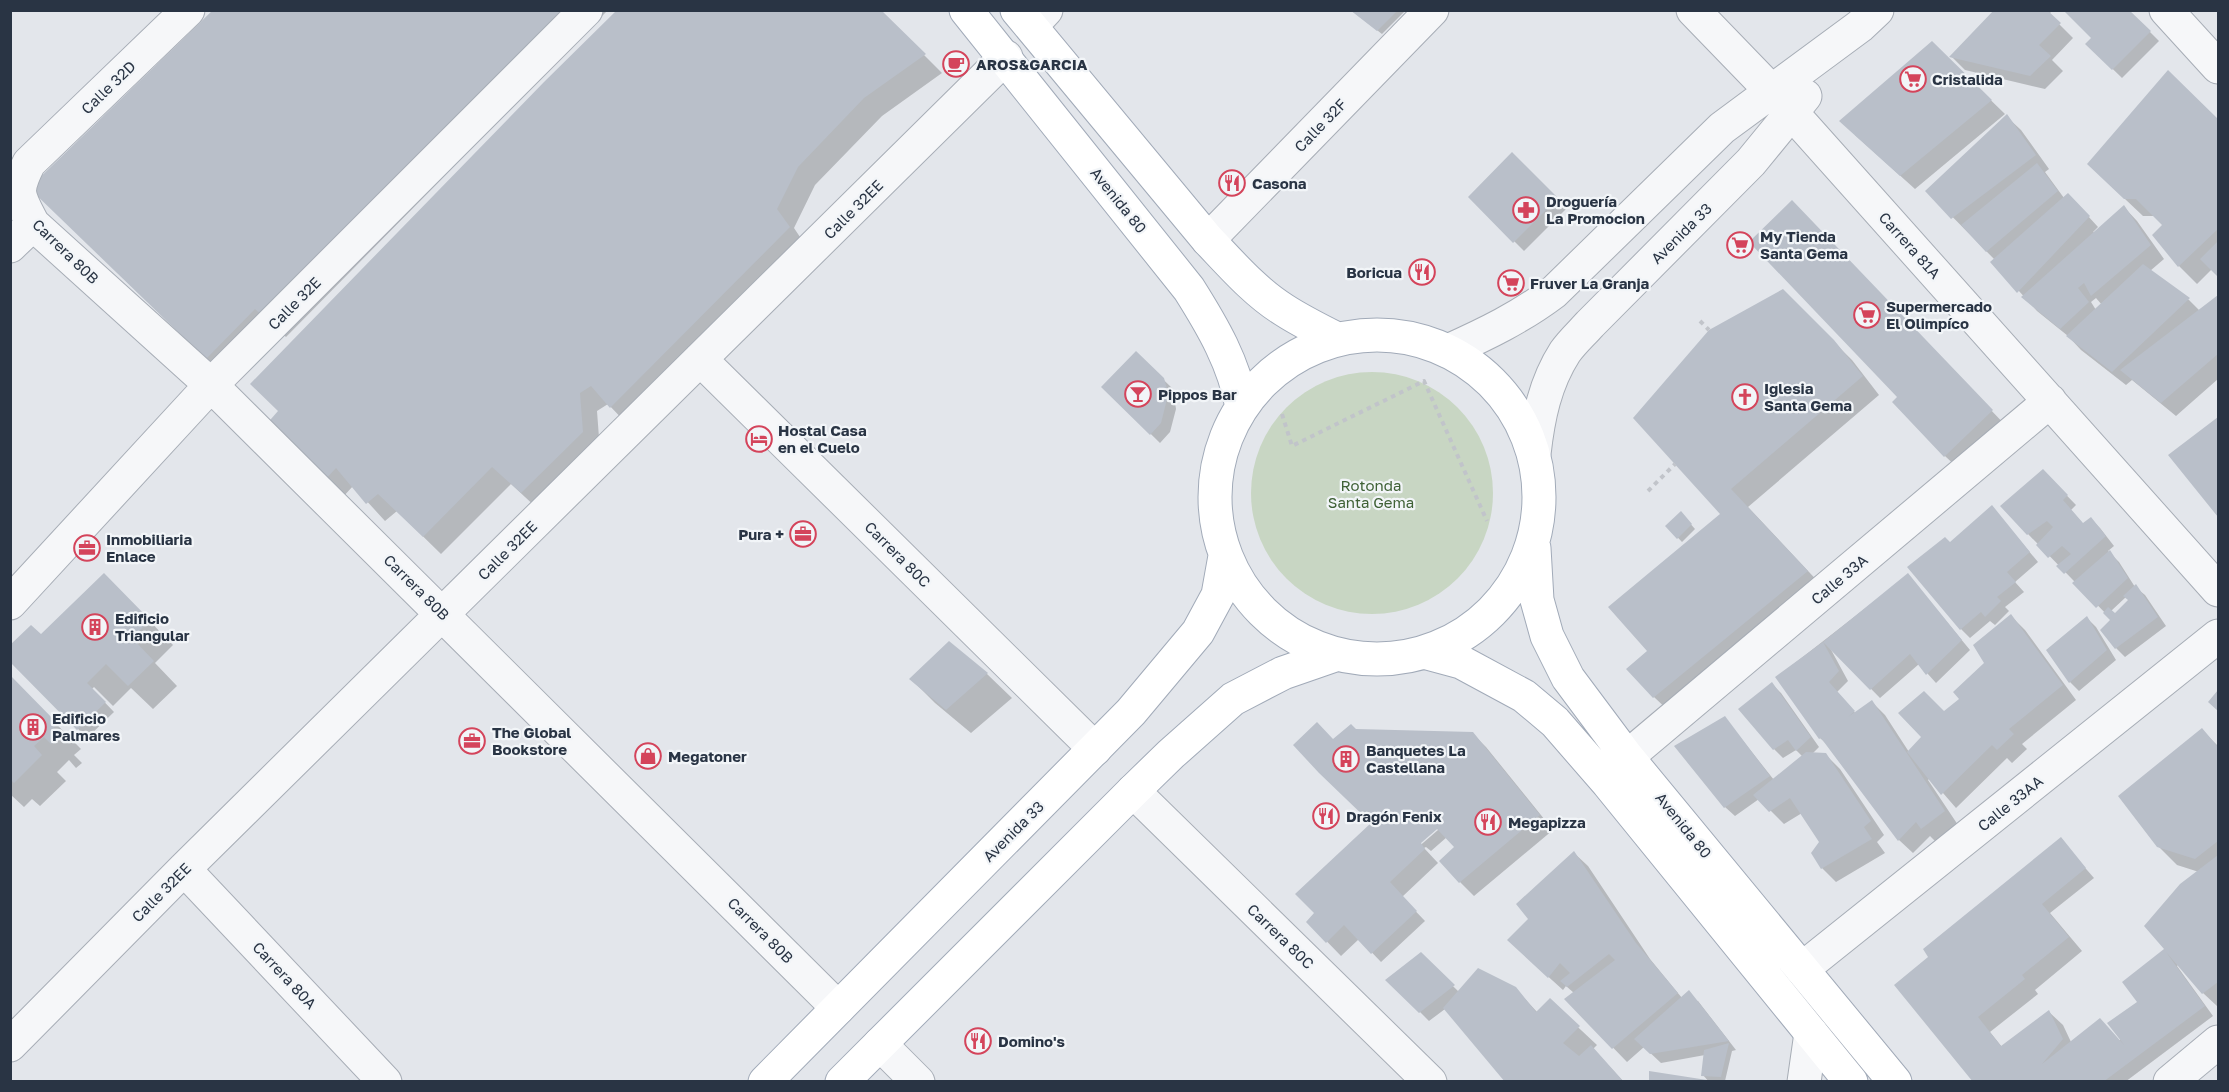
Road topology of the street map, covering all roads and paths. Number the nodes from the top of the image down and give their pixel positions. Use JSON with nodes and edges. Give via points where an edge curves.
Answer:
{"nodes":[{"id":1,"x":188,"y":10,"type":"edge"},
{"id":2,"x":585,"y":10,"type":"edge"},
{"id":3,"x":966,"y":10,"type":"edge"},
{"id":4,"x":1432,"y":10,"type":"edge"},
{"id":5,"x":1693,"y":10,"type":"edge"},
{"id":6,"x":2166,"y":10,"type":"edge"},
{"id":7,"x":1031,"y":16,"type":"edge"},
{"id":8,"x":1868,"y":18,"type":"edge"},
{"id":9,"x":1006,"y":57,"type":"junction"},
{"id":10,"x":2218,"y":67,"type":"edge"},
{"id":11,"x":1782,"y":102,"type":"junction"},
{"id":12,"x":29,"y":163,"type":"joint"},
{"id":13,"x":33,"y":224,"type":"junction"},
{"id":14,"x":1208,"y":240,"type":"junction"},
{"id":15,"x":10,"y":246,"type":"edge"},
{"id":16,"x":1700,"y":321,"type":"dead end"},
{"id":17,"x":1709,"y":330,"type":"dead end"},
{"id":18,"x":1337,"y":339,"type":"junction"},
{"id":19,"x":1448,"y":351,"type":"junction"},
{"id":20,"x":700,"y":359,"type":"junction"},
{"id":21,"x":212,"y":385,"type":"junction"},
{"id":22,"x":2050,"y":402,"type":"junction"},
{"id":23,"x":1242,"y":407,"type":"junction"},
{"id":24,"x":1282,"y":414,"type":"dead end"},
{"id":25,"x":1534,"y":453,"type":"junction"},
{"id":26,"x":1675,"y":464,"type":"dead end"},
{"id":27,"x":1648,"y":491,"type":"dead end"},
{"id":28,"x":1487,"y":521,"type":"dead end"},
{"id":29,"x":1534,"y":540,"type":"junction"},
{"id":30,"x":1225,"y":556,"type":"junction"},
{"id":31,"x":2218,"y":590,"type":"edge"},
{"id":32,"x":10,"y":603,"type":"edge"},
{"id":33,"x":443,"y":613,"type":"junction"},
{"id":34,"x":2218,"y":636,"type":"edge"},
{"id":35,"x":1424,"y":652,"type":"junction"},
{"id":36,"x":1335,"y":655,"type":"junction"},
{"id":37,"x":1095,"y":748,"type":"junction"},
{"id":38,"x":1628,"y":757,"type":"junction"},
{"id":39,"x":1133,"y":791,"type":"junction"},
{"id":40,"x":184,"y":868,"type":"junction"},
{"id":41,"x":1802,"y":969,"type":"junction"},
{"id":42,"x":838,"y":1008,"type":"junction"},
{"id":43,"x":1811,"y":1033,"type":"junction"},
{"id":44,"x":2218,"y":1042,"type":"edge"},
{"id":45,"x":10,"y":1044,"type":"edge"},
{"id":46,"x":880,"y":1044,"type":"junction"},
{"id":47,"x":385,"y":1082,"type":"edge"},
{"id":48,"x":765,"y":1082,"type":"edge"},
{"id":49,"x":842,"y":1082,"type":"edge"},
{"id":50,"x":918,"y":1082,"type":"edge"},
{"id":51,"x":1430,"y":1082,"type":"edge"},
{"id":52,"x":1804,"y":1082,"type":"edge"},
{"id":53,"x":1851,"y":1082,"type":"edge"},
{"id":54,"x":1894,"y":1082,"type":"edge"},
{"id":55,"x":2170,"y":1082,"type":"edge"}],
"edges":[{"from":1,"to":12,"type":"street","name":"Calle 32D"},
{"from":2,"to":21,"type":"street","name":"Calle 32E"},
{"from":3,"to":9,"type":"main road","name":"Avenida 80"},
{"from":4,"to":14,"type":"street","name":"Calle 32F"},
{"from":5,"to":11,"type":"street","name":"Carrera 81A"},
{"from":6,"to":10,"type":"street"},
{"from":7,"to":14,"type":"main road","via":[[1075,82]]},
{"from":8,"to":11,"type":"street","name":"Avenida 33"},
{"from":9,"to":20,"type":"street","name":"Calle 32EE"},
{"from":9,"to":23,"type":"main road","name":"Avenida 80","via":[[1189,289],[1230,363]]},
{"from":11,"to":19,"type":"street","name":"Avenida 33","via":[[1722,128],[1531,310]]},
{"from":11,"to":22,"type":"street","name":"Carrera 81A"},
{"from":11,"to":25,"type":"street","name":"Avenida 33","via":[[1751,162],[1565,352],[1539,415]]},
{"from":12,"to":13,"type":"street","name":"Carrera 80B","via":[[19,183],[19,198]]},
{"from":13,"to":15,"type":"street"},
{"from":13,"to":21,"type":"street","name":"Carrera 80B"},
{"from":14,"to":18,"type":"main road","via":[[1282,310]]},
{"from":16,"to":17,"type":"path"},
{"from":18,"to":19,"type":"main road","via":[[1388,334]]},
{"from":18,"to":23,"type":"main road","via":[[1300,354],[1268,377]]},
{"from":19,"to":25,"type":"main road","via":[[1496,385],[1517,413]]},
{"from":20,"to":33,"type":"street","name":"Calle 32EE"},
{"from":20,"to":37,"type":"street","name":"Carrera 80C"},
{"from":21,"to":32,"type":"street","name":"Calle 32E"},
{"from":21,"to":33,"type":"street","name":"Carrera 80B"},
{"from":22,"to":31,"type":"street","name":"Carrera 81A"},
{"from":22,"to":38,"type":"street","name":"Calle 33A"},
{"from":23,"to":30,"type":"main road","via":[[1224,442],[1215,480],[1216,519]]},
{"from":24,"to":28,"type":"path","via":[[1292,446],[1424,381]]},
{"from":25,"to":29,"type":"main road","via":[[1540,497]]},
{"from":26,"to":27,"type":"path"},
{"from":29,"to":35,"type":"main road","via":[[1516,580],[1487,616],[1450,642]]},
{"from":29,"to":38,"type":"main road","name":"Avenida 80","via":[[1537,600],[1547,636],[1568,678]]},
{"from":30,"to":36,"type":"main road","via":[[1243,591],[1268,619],[1299,640]]},
{"from":30,"to":37,"type":"main road","name":"Avenida 33","via":[[1218,595],[1198,633]]},
{"from":33,"to":40,"type":"street","name":"Calle 32EE"},
{"from":33,"to":42,"type":"street","name":"Carrera 80B"},
{"from":34,"to":41,"type":"street","name":"Calle 33AA"},
{"from":35,"to":36,"type":"main road","via":[[1373,660]]},
{"from":35,"to":43,"type":"main road","via":[[1461,662],[1515,690],[1555,722]]},
{"from":36,"to":39,"type":"main road","via":[[1283,673],[1233,699]]},
{"from":37,"to":42,"type":"main road","name":"Avenida 33"},
{"from":38,"to":41,"type":"main road","name":"Avenida 80"},
{"from":39,"to":46,"type":"main road"},
{"from":39,"to":51,"type":"street","name":"Carrera 80C"},
{"from":40,"to":45,"type":"street","name":"Calle 32EE"},
{"from":40,"to":47,"type":"street","name":"Carrera 80A"},
{"from":41,"to":54,"type":"main road","name":"Avenida 80"},
{"from":42,"to":48,"type":"main road","name":"Avenida 33"},
{"from":43,"to":52,"type":"street"},
{"from":43,"to":53,"type":"main road"},
{"from":44,"to":55,"type":"street"},
{"from":46,"to":49,"type":"main road"},
{"from":46,"to":50,"type":"street"}]}
